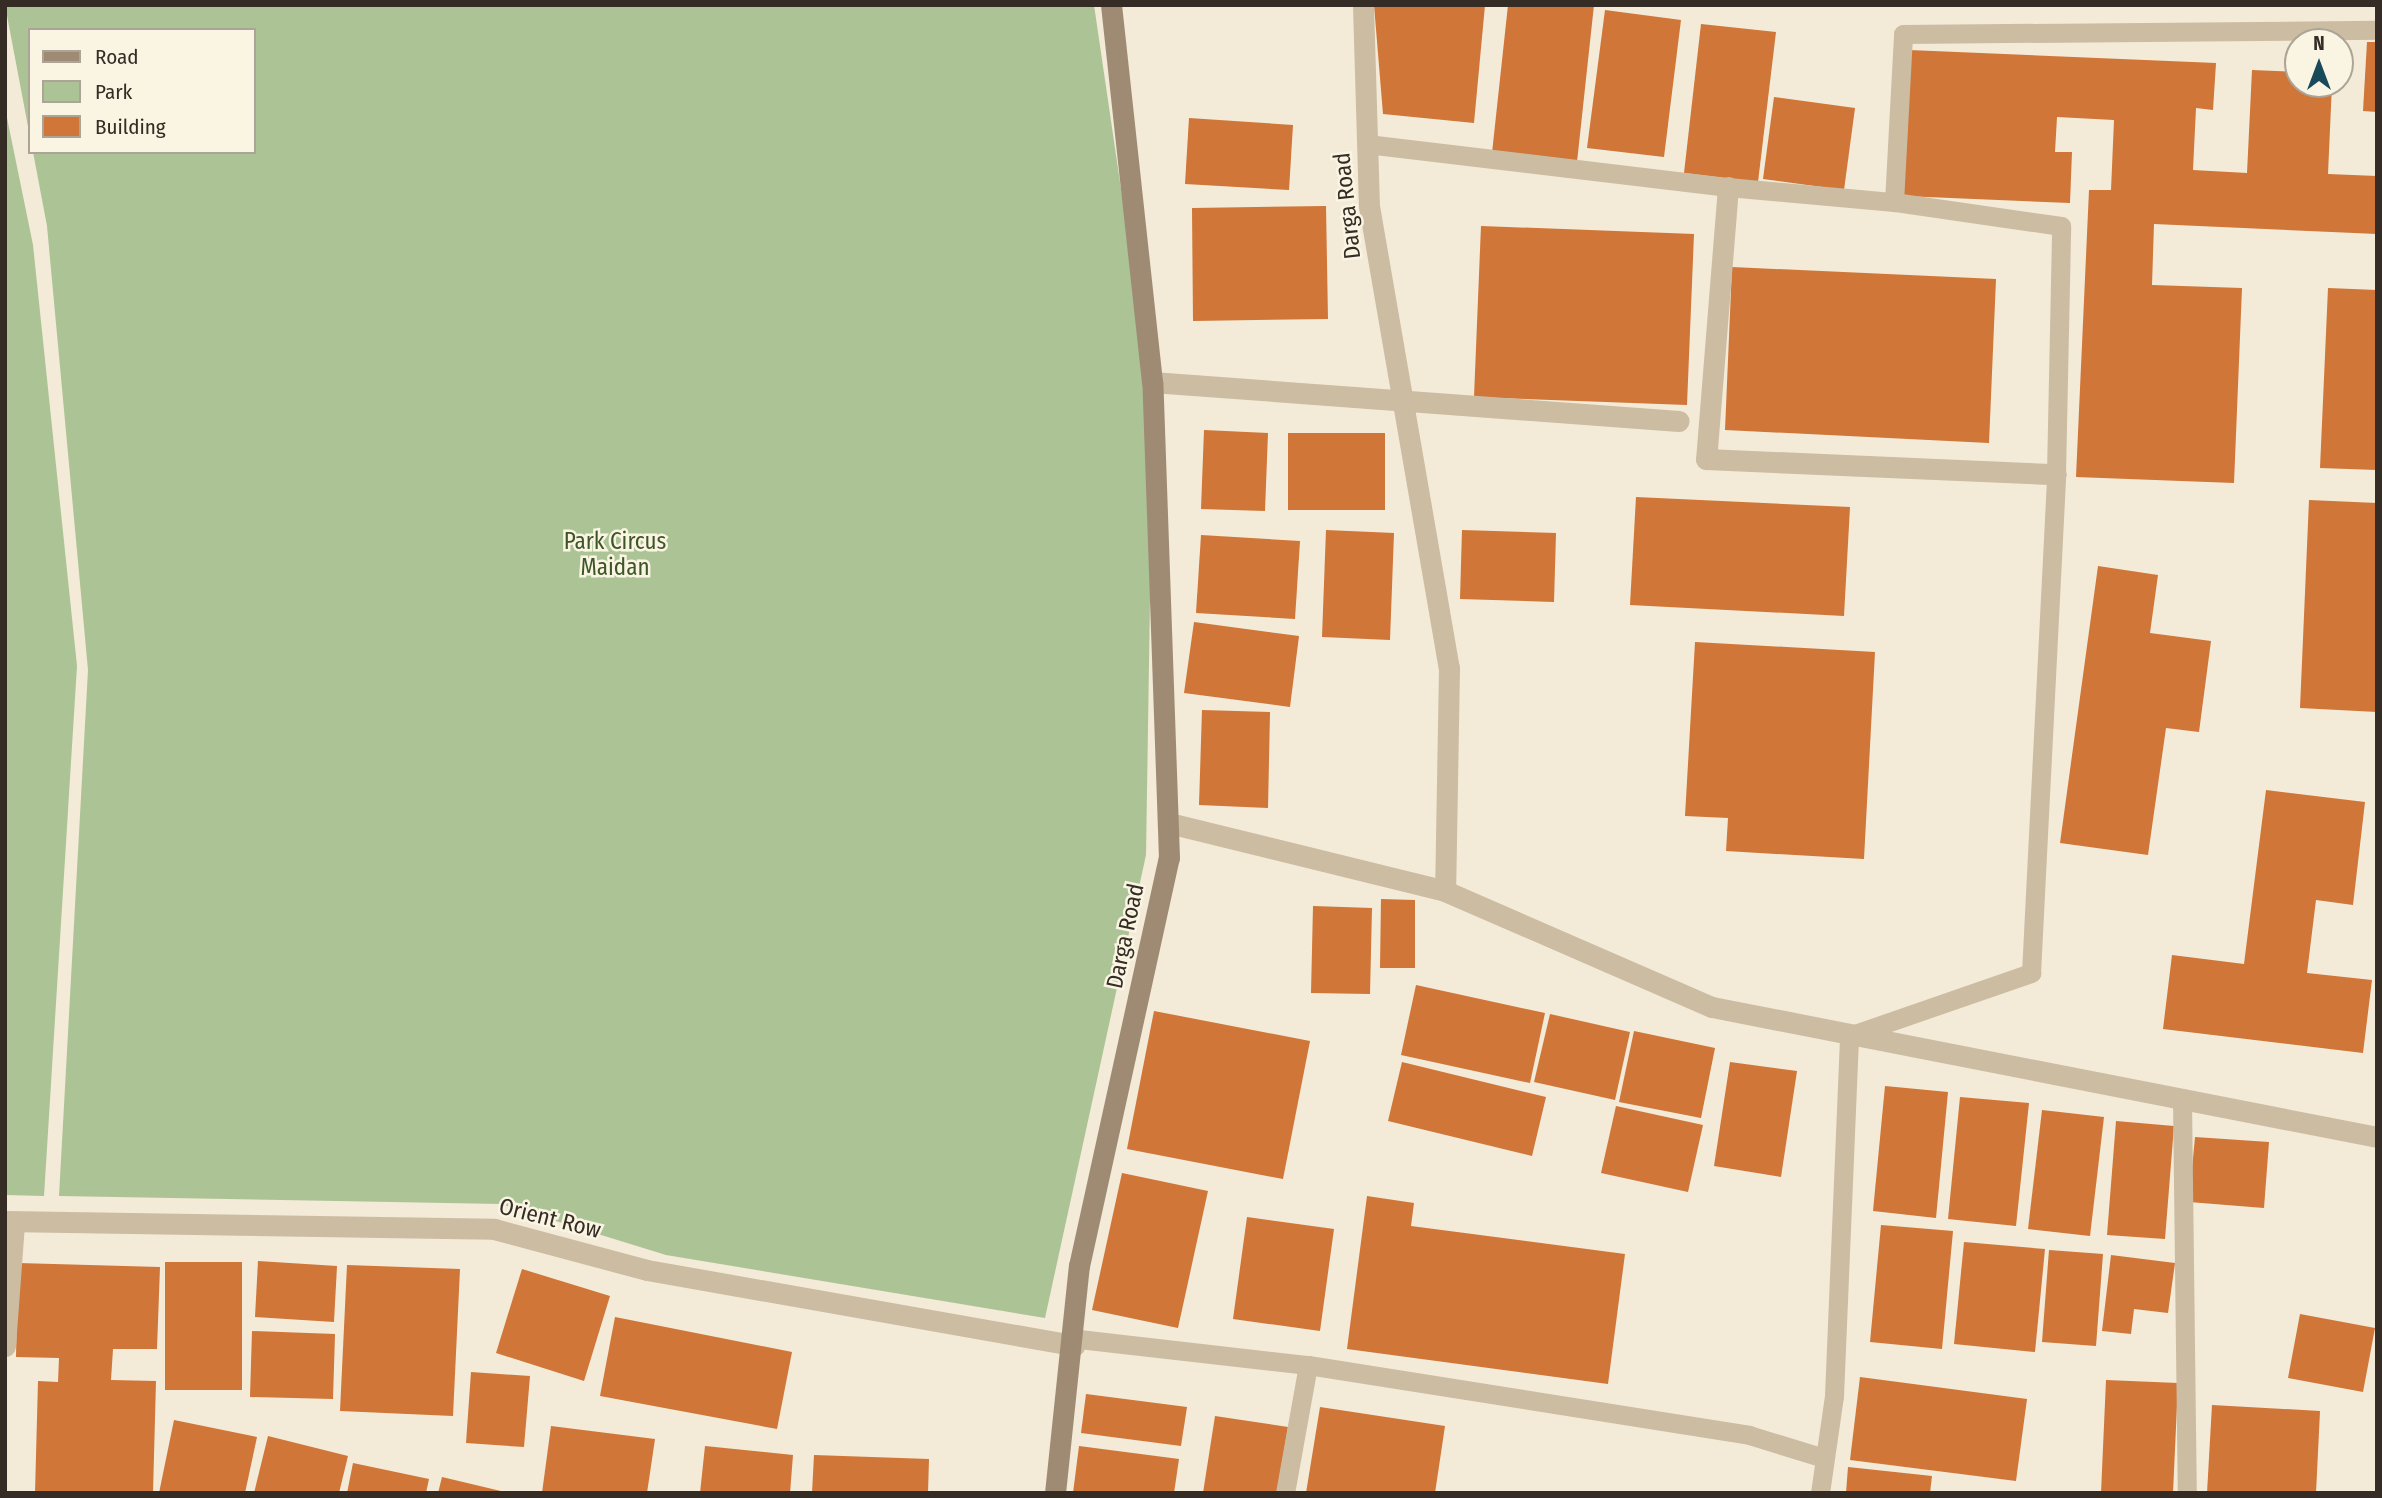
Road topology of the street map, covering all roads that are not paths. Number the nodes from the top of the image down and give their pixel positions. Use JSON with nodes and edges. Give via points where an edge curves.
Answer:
{"nodes":[{"id":1,"x":1111,"y":5,"type":"edge"},
{"id":2,"x":1363,"y":5,"type":"edge"},
{"id":3,"x":2377,"y":30,"type":"edge"},
{"id":4,"x":1367,"y":144,"type":"junction"},
{"id":5,"x":1728,"y":187,"type":"junction"},
{"id":6,"x":1894,"y":202,"type":"junction"},
{"id":7,"x":1152,"y":382,"type":"junction"},
{"id":8,"x":1403,"y":400,"type":"junction"},
{"id":9,"x":1679,"y":421,"type":"dead end"},
{"id":10,"x":2056,"y":474,"type":"junction"},
{"id":11,"x":1169,"y":823,"type":"junction"},
{"id":12,"x":1445,"y":891,"type":"junction"},
{"id":13,"x":1849,"y":1036,"type":"junction"},
{"id":14,"x":2182,"y":1101,"type":"junction"},
{"id":15,"x":2377,"y":1137,"type":"edge"},
{"id":16,"x":10,"y":1221,"type":"edge"},
{"id":17,"x":1072,"y":1341,"type":"junction"},
{"id":18,"x":5,"y":1346,"type":"edge"},
{"id":19,"x":1308,"y":1365,"type":"junction"},
{"id":20,"x":1824,"y":1458,"type":"junction"},
{"id":21,"x":1055,"y":1493,"type":"edge"},
{"id":22,"x":1285,"y":1493,"type":"edge"},
{"id":23,"x":1820,"y":1493,"type":"edge"},
{"id":24,"x":2187,"y":1493,"type":"edge"}],
"edges":[{"from":1,"to":7,"type":"main road","name":"Darga Road"},
{"from":2,"to":4,"type":"street","name":"Darga Road"},
{"from":3,"to":6,"type":"lane","via":[[1903,34]]},
{"from":4,"to":5,"type":"lane"},
{"from":4,"to":8,"type":"street","name":"Darga Road","via":[[1369,206]]},
{"from":5,"to":6,"type":"lane"},
{"from":5,"to":10,"type":"street","via":[[1706,459]]},
{"from":6,"to":10,"type":"lane","via":[[2062,226]]},
{"from":7,"to":8,"type":"street"},
{"from":7,"to":11,"type":"main road","name":"Darga Road"},
{"from":8,"to":9,"type":"street"},
{"from":8,"to":12,"type":"street","name":"Darga Road","via":[[1449,668]]},
{"from":10,"to":13,"type":"lane","via":[[2031,973]]},
{"from":11,"to":12,"type":"street"},
{"from":11,"to":17,"type":"main road","name":"Darga Road","via":[[1169,858],[1079,1266]]},
{"from":12,"to":13,"type":"street","via":[[1712,1007]]},
{"from":13,"to":14,"type":"street"},
{"from":13,"to":20,"type":"lane","via":[[1834,1396]]},
{"from":14,"to":15,"type":"street"},
{"from":14,"to":24,"type":"lane"},
{"from":16,"to":17,"type":"street","name":"Orient Row","via":[[494,1229],[647,1270]]},
{"from":16,"to":18,"type":"street"},
{"from":17,"to":19,"type":"lane"},
{"from":17,"to":21,"type":"main road","name":"Darga Road"},
{"from":19,"to":20,"type":"lane","via":[[1749,1435]]},
{"from":19,"to":22,"type":"lane"},
{"from":20,"to":23,"type":"lane"}]}
